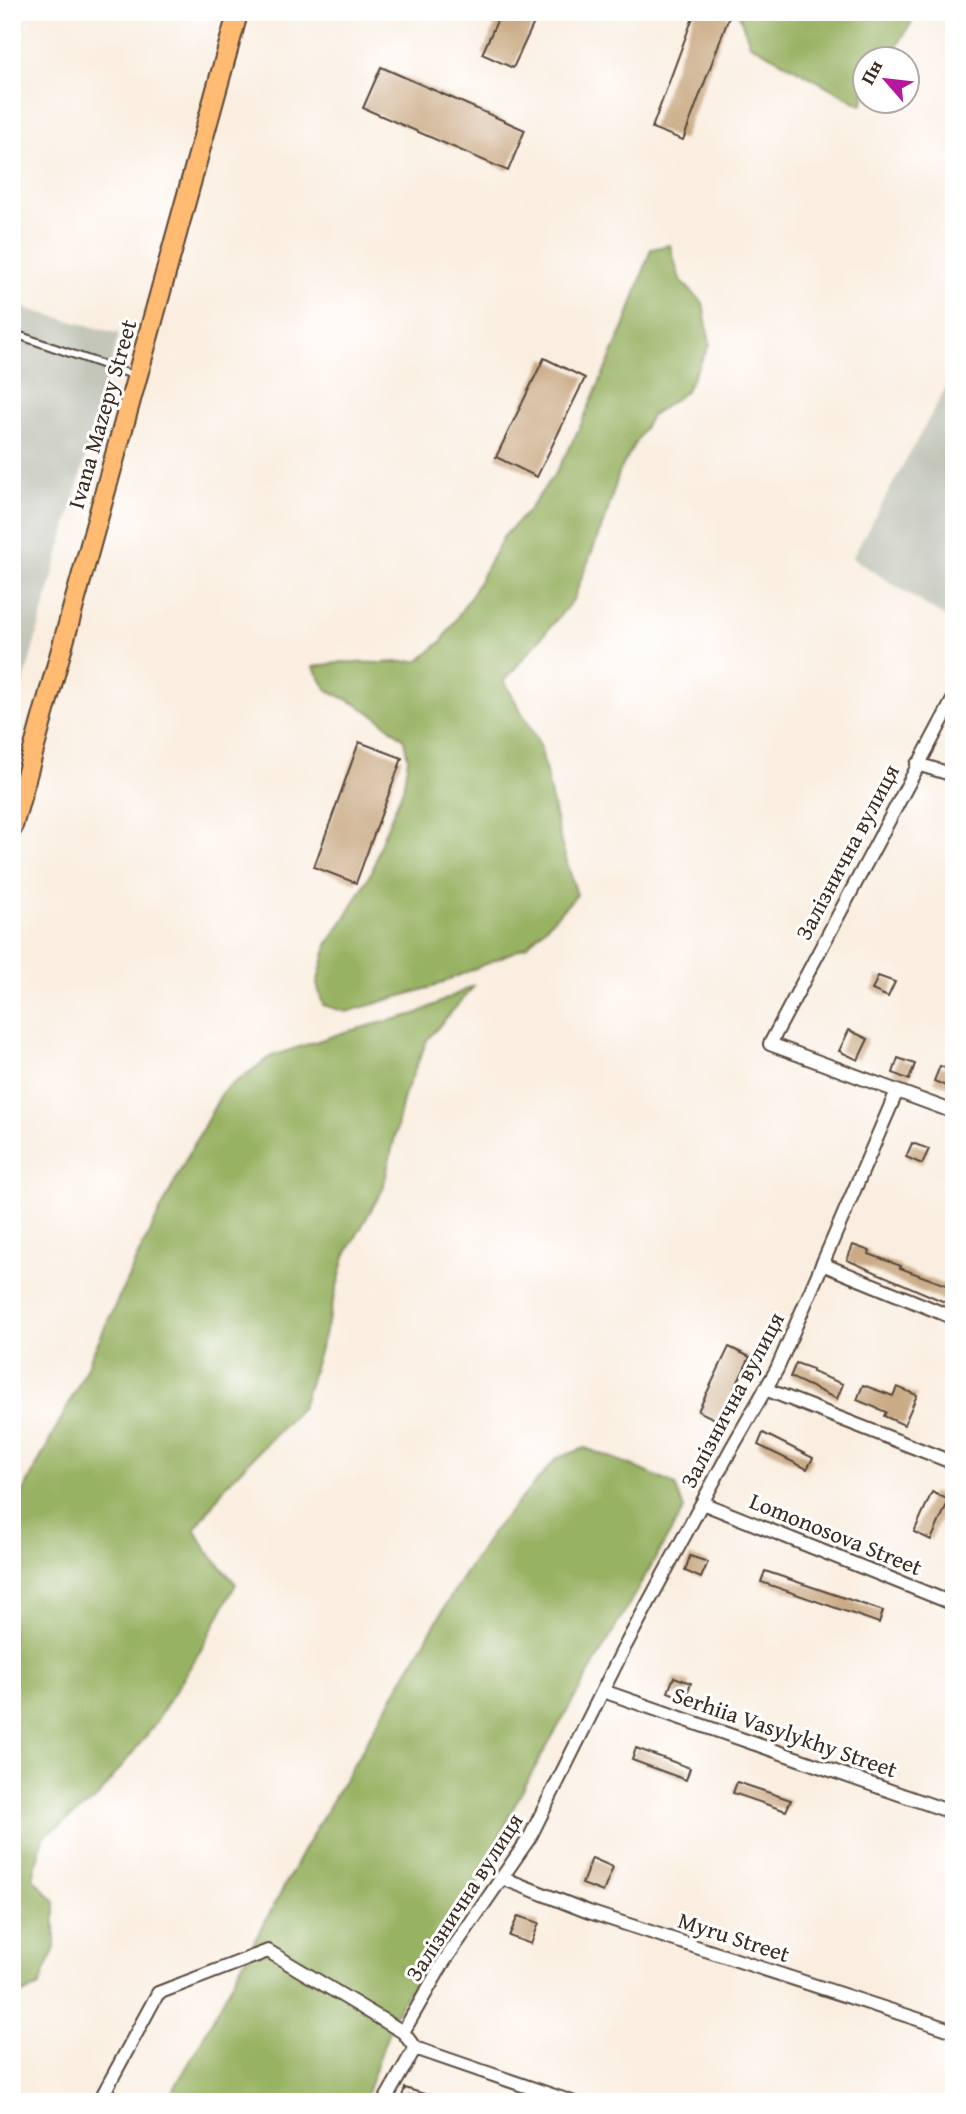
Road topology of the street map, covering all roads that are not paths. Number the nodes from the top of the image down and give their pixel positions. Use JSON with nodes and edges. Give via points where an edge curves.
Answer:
{"nodes":[{"id":1,"x":238,"y":12,"type":"edge"},
{"id":2,"x":12,"y":333,"type":"edge"},
{"id":3,"x":139,"y":376,"type":"junction"},
{"id":4,"x":954,"y":698,"type":"edge"},
{"id":5,"x":917,"y":764,"type":"junction"},
{"id":6,"x":954,"y":775,"type":"edge"},
{"id":7,"x":12,"y":828,"type":"edge"},
{"id":8,"x":897,"y":1091,"type":"junction"},
{"id":9,"x":954,"y":1112,"type":"edge"},
{"id":10,"x":822,"y":1264,"type":"junction"},
{"id":11,"x":954,"y":1318,"type":"edge"},
{"id":12,"x":765,"y":1389,"type":"junction"},
{"id":13,"x":954,"y":1463,"type":"edge"},
{"id":14,"x":702,"y":1503,"type":"junction"},
{"id":15,"x":954,"y":1604,"type":"edge"},
{"id":16,"x":603,"y":1691,"type":"junction"},
{"id":17,"x":954,"y":1813,"type":"edge"},
{"id":18,"x":502,"y":1878,"type":"junction"},
{"id":19,"x":954,"y":2031,"type":"edge"},
{"id":20,"x":403,"y":2032,"type":"junction"},
{"id":21,"x":415,"y":2048,"type":"junction"},
{"id":22,"x":99,"y":2102,"type":"edge"},
{"id":23,"x":384,"y":2102,"type":"edge"},
{"id":24,"x":572,"y":2102,"type":"edge"}],
"edges":[{"from":1,"to":3,"type":"main road","name":"Ivana Mazepy Street"},
{"from":2,"to":3,"type":"lane"},
{"from":3,"to":7,"type":"main road","name":"Ivana Mazepy Street"},
{"from":4,"to":5,"type":"street","name":"Залізнична вулиця"},
{"from":5,"to":6,"type":"street"},
{"from":5,"to":8,"type":"street","name":"Залізнична вулиця","via":[[770,1044]]},
{"from":8,"to":9,"type":"street"},
{"from":8,"to":10,"type":"street","name":"Залізнична вулиця"},
{"from":10,"to":11,"type":"street"},
{"from":10,"to":12,"type":"street","name":"Залізнична вулиця"},
{"from":12,"to":13,"type":"street"},
{"from":12,"to":14,"type":"street","name":"Залізнична вулиця"},
{"from":14,"to":15,"type":"street","name":"Lomonosova Street"},
{"from":14,"to":16,"type":"street","name":"Залізнична вулиця"},
{"from":16,"to":17,"type":"street","name":"Serhiia Vasylykhy Street"},
{"from":16,"to":18,"type":"street","name":"Залізнична вулиця","via":[[530,1837]]},
{"from":18,"to":19,"type":"street","name":"Myru Street","via":[[589,1912]]},
{"from":18,"to":20,"type":"street","name":"Залізнична вулиця"},
{"from":20,"to":21,"type":"street"},
{"from":20,"to":22,"type":"street","via":[[268,1951],[158,1993]]},
{"from":21,"to":23,"type":"street"},
{"from":21,"to":24,"type":"street"}]}
